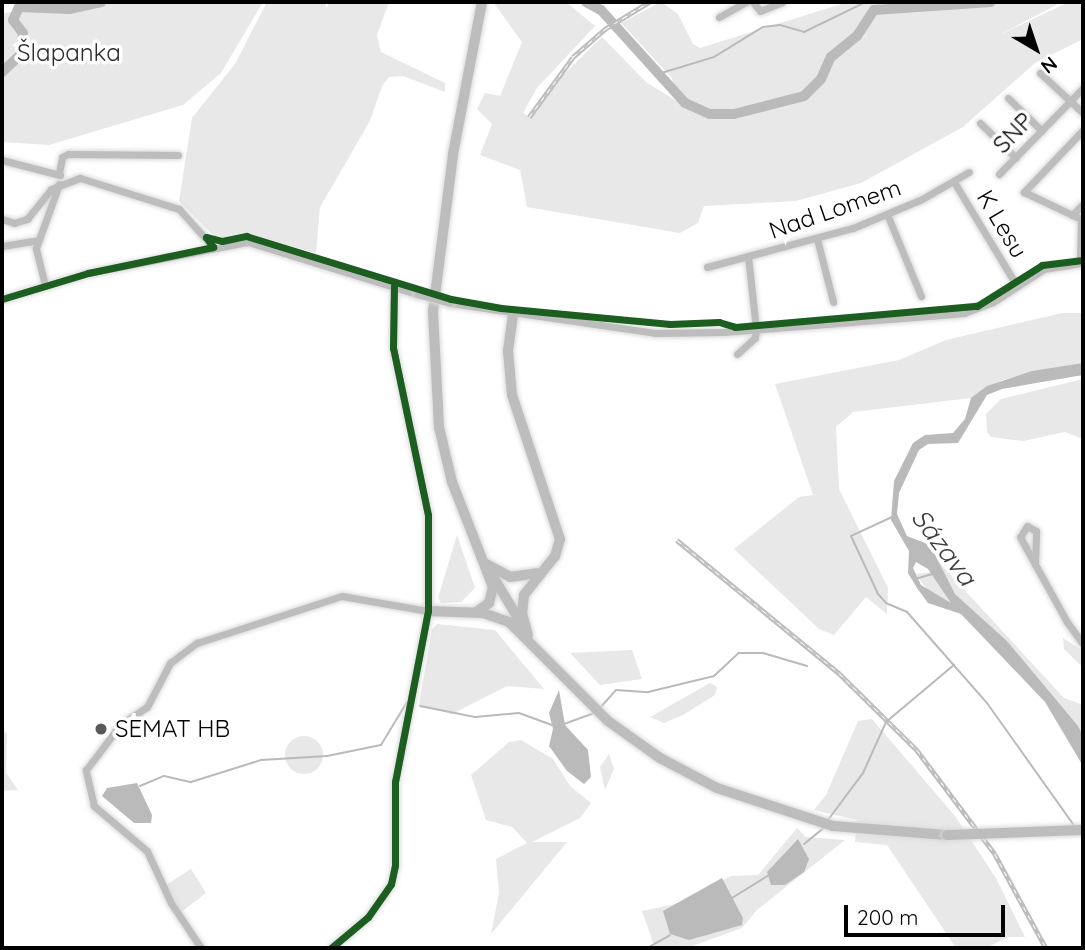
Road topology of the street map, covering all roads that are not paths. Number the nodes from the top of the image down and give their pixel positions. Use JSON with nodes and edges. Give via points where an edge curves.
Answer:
{"nodes":[{"id":1,"x":482,"y":2,"type":"edge"},
{"id":2,"x":746,"y":2,"type":"edge"},
{"id":3,"x":753,"y":2,"type":"edge"},
{"id":4,"x":782,"y":2,"type":"edge"},
{"id":5,"x":719,"y":17,"type":"dead end"},
{"id":6,"x":1040,"y":73,"type":"dead end"},
{"id":7,"x":1083,"y":88,"type":"edge"},
{"id":8,"x":1008,"y":98,"type":"dead end"},
{"id":9,"x":1070,"y":101,"type":"junction"},
{"id":10,"x":1083,"y":113,"type":"edge"},
{"id":11,"x":980,"y":123,"type":"dead end"},
{"id":12,"x":1083,"y":130,"type":"edge"},
{"id":13,"x":1042,"y":131,"type":"junction"},
{"id":14,"x":178,"y":155,"type":"dead end"},
{"id":15,"x":1016,"y":158,"type":"junction"},
{"id":16,"x":2,"y":160,"type":"edge"},
{"id":17,"x":969,"y":172,"type":"dead end"},
{"id":18,"x":58,"y":173,"type":"junction"},
{"id":19,"x":999,"y":174,"type":"dead end"},
{"id":20,"x":954,"y":182,"type":"junction"},
{"id":21,"x":62,"y":183,"type":"junction"},
{"id":22,"x":1083,"y":204,"type":"edge"},
{"id":23,"x":887,"y":215,"type":"junction"},
{"id":24,"x":1072,"y":215,"type":"junction"},
{"id":25,"x":2,"y":219,"type":"edge"},
{"id":26,"x":1082,"y":220,"type":"edge"},
{"id":27,"x":817,"y":239,"type":"junction"},
{"id":28,"x":39,"y":240,"type":"junction"},
{"id":29,"x":2,"y":246,"type":"edge"},
{"id":30,"x":213,"y":247,"type":"junction"},
{"id":31,"x":748,"y":257,"type":"junction"},
{"id":32,"x":1081,"y":263,"type":"edge"},
{"id":33,"x":707,"y":267,"type":"dead end"},
{"id":34,"x":45,"y":285,"type":"junction"},
{"id":35,"x":394,"y":286,"type":"junction"},
{"id":36,"x":1017,"y":286,"type":"junction"},
{"id":37,"x":921,"y":296,"type":"dead end"},
{"id":38,"x":2,"y":299,"type":"edge"},
{"id":39,"x":833,"y":302,"type":"dead end"},
{"id":40,"x":513,"y":315,"type":"junction"},
{"id":41,"x":756,"y":330,"type":"junction"},
{"id":42,"x":737,"y":354,"type":"dead end"},
{"id":43,"x":484,"y":561,"type":"junction"},
{"id":44,"x":1035,"y":564,"type":"junction"},
{"id":45,"x":540,"y":572,"type":"junction"},
{"id":46,"x":428,"y":611,"type":"junction"},
{"id":47,"x":476,"y":612,"type":"junction"},
{"id":48,"x":529,"y":638,"type":"junction"},
{"id":49,"x":1083,"y":643,"type":"edge"},
{"id":50,"x":1083,"y":830,"type":"edge"},
{"id":51,"x":201,"y":948,"type":"edge"},
{"id":52,"x":331,"y":948,"type":"edge"}],
"edges":[{"from":1,"to":43,"type":"main road","via":[[436,284],[434,366],[439,426],[452,482]]},
{"from":2,"to":5,"type":"street"},
{"from":3,"to":4,"type":"street","via":[[760,11]]},
{"from":6,"to":9,"type":"street"},
{"from":7,"to":9,"type":"street","name":"SNP"},
{"from":8,"to":13,"type":"street"},
{"from":9,"to":10,"type":"street"},
{"from":9,"to":13,"type":"street","name":"SNP"},
{"from":11,"to":15,"type":"street"},
{"from":12,"to":24,"type":"street","via":[[1024,194]]},
{"from":13,"to":15,"type":"street","name":"SNP"},
{"from":14,"to":18,"type":"street","via":[[68,153],[62,157]]},
{"from":15,"to":19,"type":"street","name":"SNP"},
{"from":16,"to":18,"type":"street"},
{"from":17,"to":20,"type":"street","name":"Nad Lomem"},
{"from":18,"to":21,"type":"street"},
{"from":20,"to":23,"type":"street","name":"Nad Lomem"},
{"from":20,"to":36,"type":"street","name":"K Lesu"},
{"from":21,"to":25,"type":"street","via":[[27,219],[14,223]]},
{"from":21,"to":28,"type":"street"},
{"from":21,"to":30,"type":"street","via":[[93,180],[179,209]]},
{"from":22,"to":24,"type":"street"},
{"from":23,"to":27,"type":"street","name":"Nad Lomem"},
{"from":23,"to":37,"type":"street"},
{"from":24,"to":26,"type":"street"},
{"from":26,"to":32,"type":"street"},
{"from":27,"to":31,"type":"street","name":"Nad Lomem"},
{"from":27,"to":39,"type":"street"},
{"from":28,"to":29,"type":"street"},
{"from":28,"to":34,"type":"street","via":[[36,257]]},
{"from":30,"to":34,"type":"street"},
{"from":30,"to":35,"type":"street","via":[[248,242]]},
{"from":31,"to":33,"type":"street","name":"Nad Lomem"},
{"from":31,"to":41,"type":"street"},
{"from":32,"to":36,"type":"street","via":[[1049,267]]},
{"from":34,"to":38,"type":"street"},
{"from":35,"to":40,"type":"street","bridge":true},
{"from":35,"to":46,"type":"street","via":[[393,348],[428,515]]},
{"from":36,"to":41,"type":"street","via":[[986,306],[958,314]]},
{"from":40,"to":41,"type":"street","via":[[683,334]]},
{"from":40,"to":45,"type":"main road","via":[[508,351],[512,395],[559,534],[555,556]]},
{"from":41,"to":42,"type":"street","via":[[755,338]]},
{"from":43,"to":45,"type":"main road","via":[[510,577]]},
{"from":43,"to":47,"type":"main road","via":[[493,592],[489,603]]},
{"from":43,"to":48,"type":"main road"},
{"from":44,"to":44,"type":"street","via":[[1020,537],[1027,526],[1036,531]]},
{"from":44,"to":49,"type":"street"},
{"from":45,"to":48,"type":"main road","via":[[522,601]]},
{"from":46,"to":47,"type":"main road"},
{"from":46,"to":51,"type":"street","via":[[342,596],[197,642],[170,663],[147,707],[120,725],[86,770],[94,806],[148,851],[171,903]]},
{"from":46,"to":52,"type":"street","via":[[395,782],[391,884],[368,917]]},
{"from":47,"to":48,"type":"main road","via":[[502,619]]},
{"from":48,"to":50,"type":"main road","bridge":true,"via":[[608,721],[660,758],[717,788],[833,826],[947,835]]}]}
